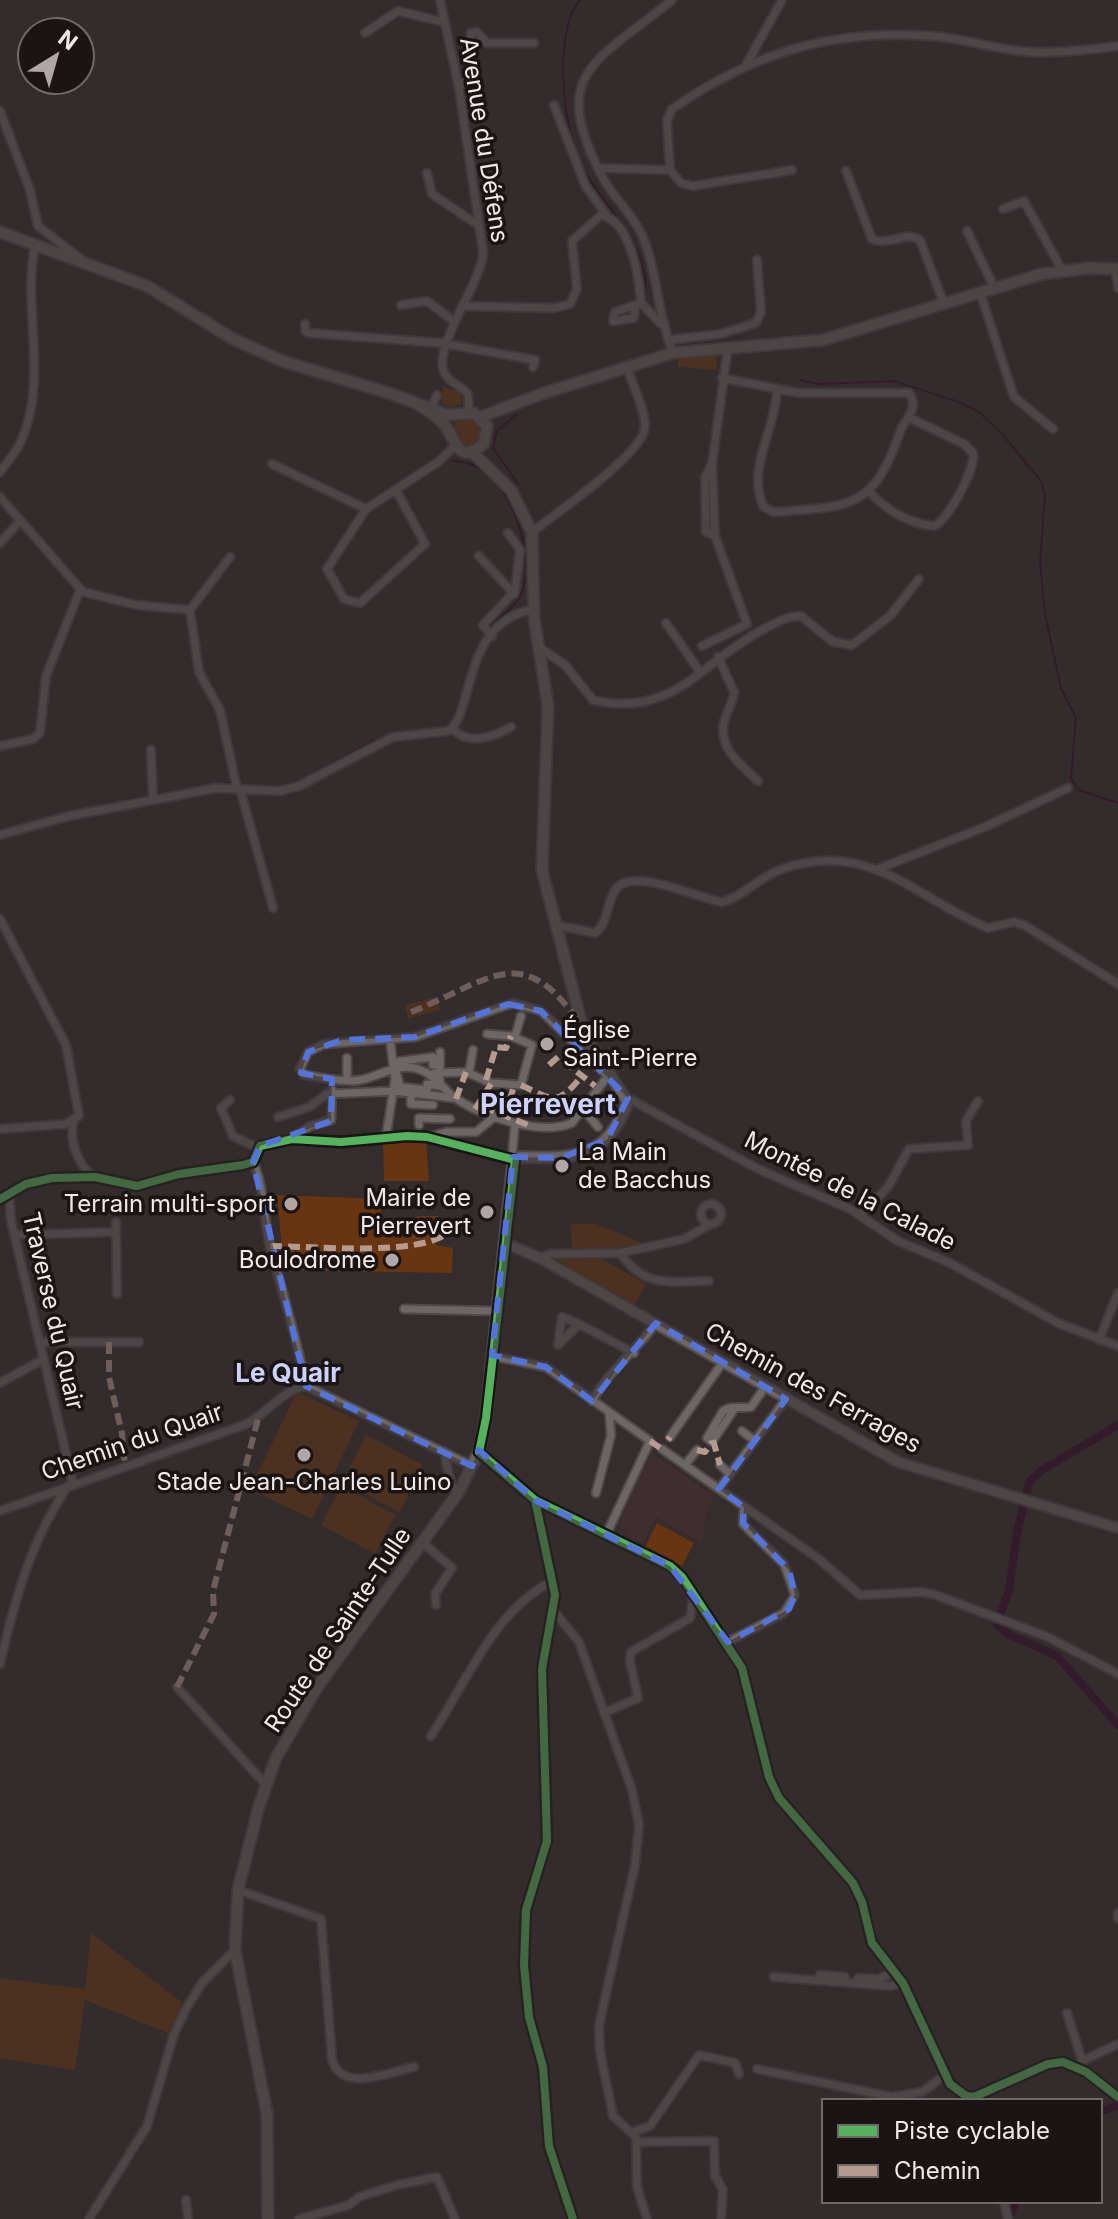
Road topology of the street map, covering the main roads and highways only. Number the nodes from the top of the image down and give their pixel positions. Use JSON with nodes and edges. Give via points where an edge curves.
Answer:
{"nodes":[{"id":1,"x":0,"y":232,"type":"edge"},
{"id":2,"x":1116,"y":268,"type":"edge"},
{"id":3,"x":520,"y":403,"type":"junction"},
{"id":4,"x":430,"y":410,"type":"junction"},
{"id":5,"x":464,"y":414,"type":"junction"},
{"id":6,"x":481,"y":417,"type":"junction"},
{"id":7,"x":448,"y":431,"type":"junction"},
{"id":8,"x":486,"y":437,"type":"junction"},
{"id":9,"x":471,"y":451,"type":"junction"},
{"id":10,"x":500,"y":475,"type":"junction"},
{"id":11,"x":268,"y":2219,"type":"edge"}],
"edges":[{"from":1,"to":4,"type":"main road","via":[[161,293],[265,355]]},
{"from":2,"to":3,"type":"main road","via":[[1062,270],[823,340],[673,353]]},
{"from":3,"to":6,"type":"main road"},
{"from":3,"to":8,"type":"main road"},
{"from":4,"to":5,"type":"main road"},
{"from":4,"to":7,"type":"main road"},
{"from":5,"to":6,"type":"main road"},
{"from":5,"to":7,"type":"main road"},
{"from":6,"to":8,"type":"main road"},
{"from":7,"to":9,"type":"main road","via":[[455,446]]},
{"from":8,"to":9,"type":"main road"},
{"from":8,"to":10,"type":"main road"},
{"from":9,"to":10,"type":"main road"},
{"from":10,"to":11,"type":"main road","name":"Route de Sainte-Tulle","via":[[532,532],[534,609],[548,706],[542,870],[585,1037],[606,1078],[628,1098],[613,1134],[602,1144],[565,1157],[513,1158],[479,1452],[458,1493],[321,1682],[266,1785],[238,1890],[235,1950],[267,2114]]}]}
